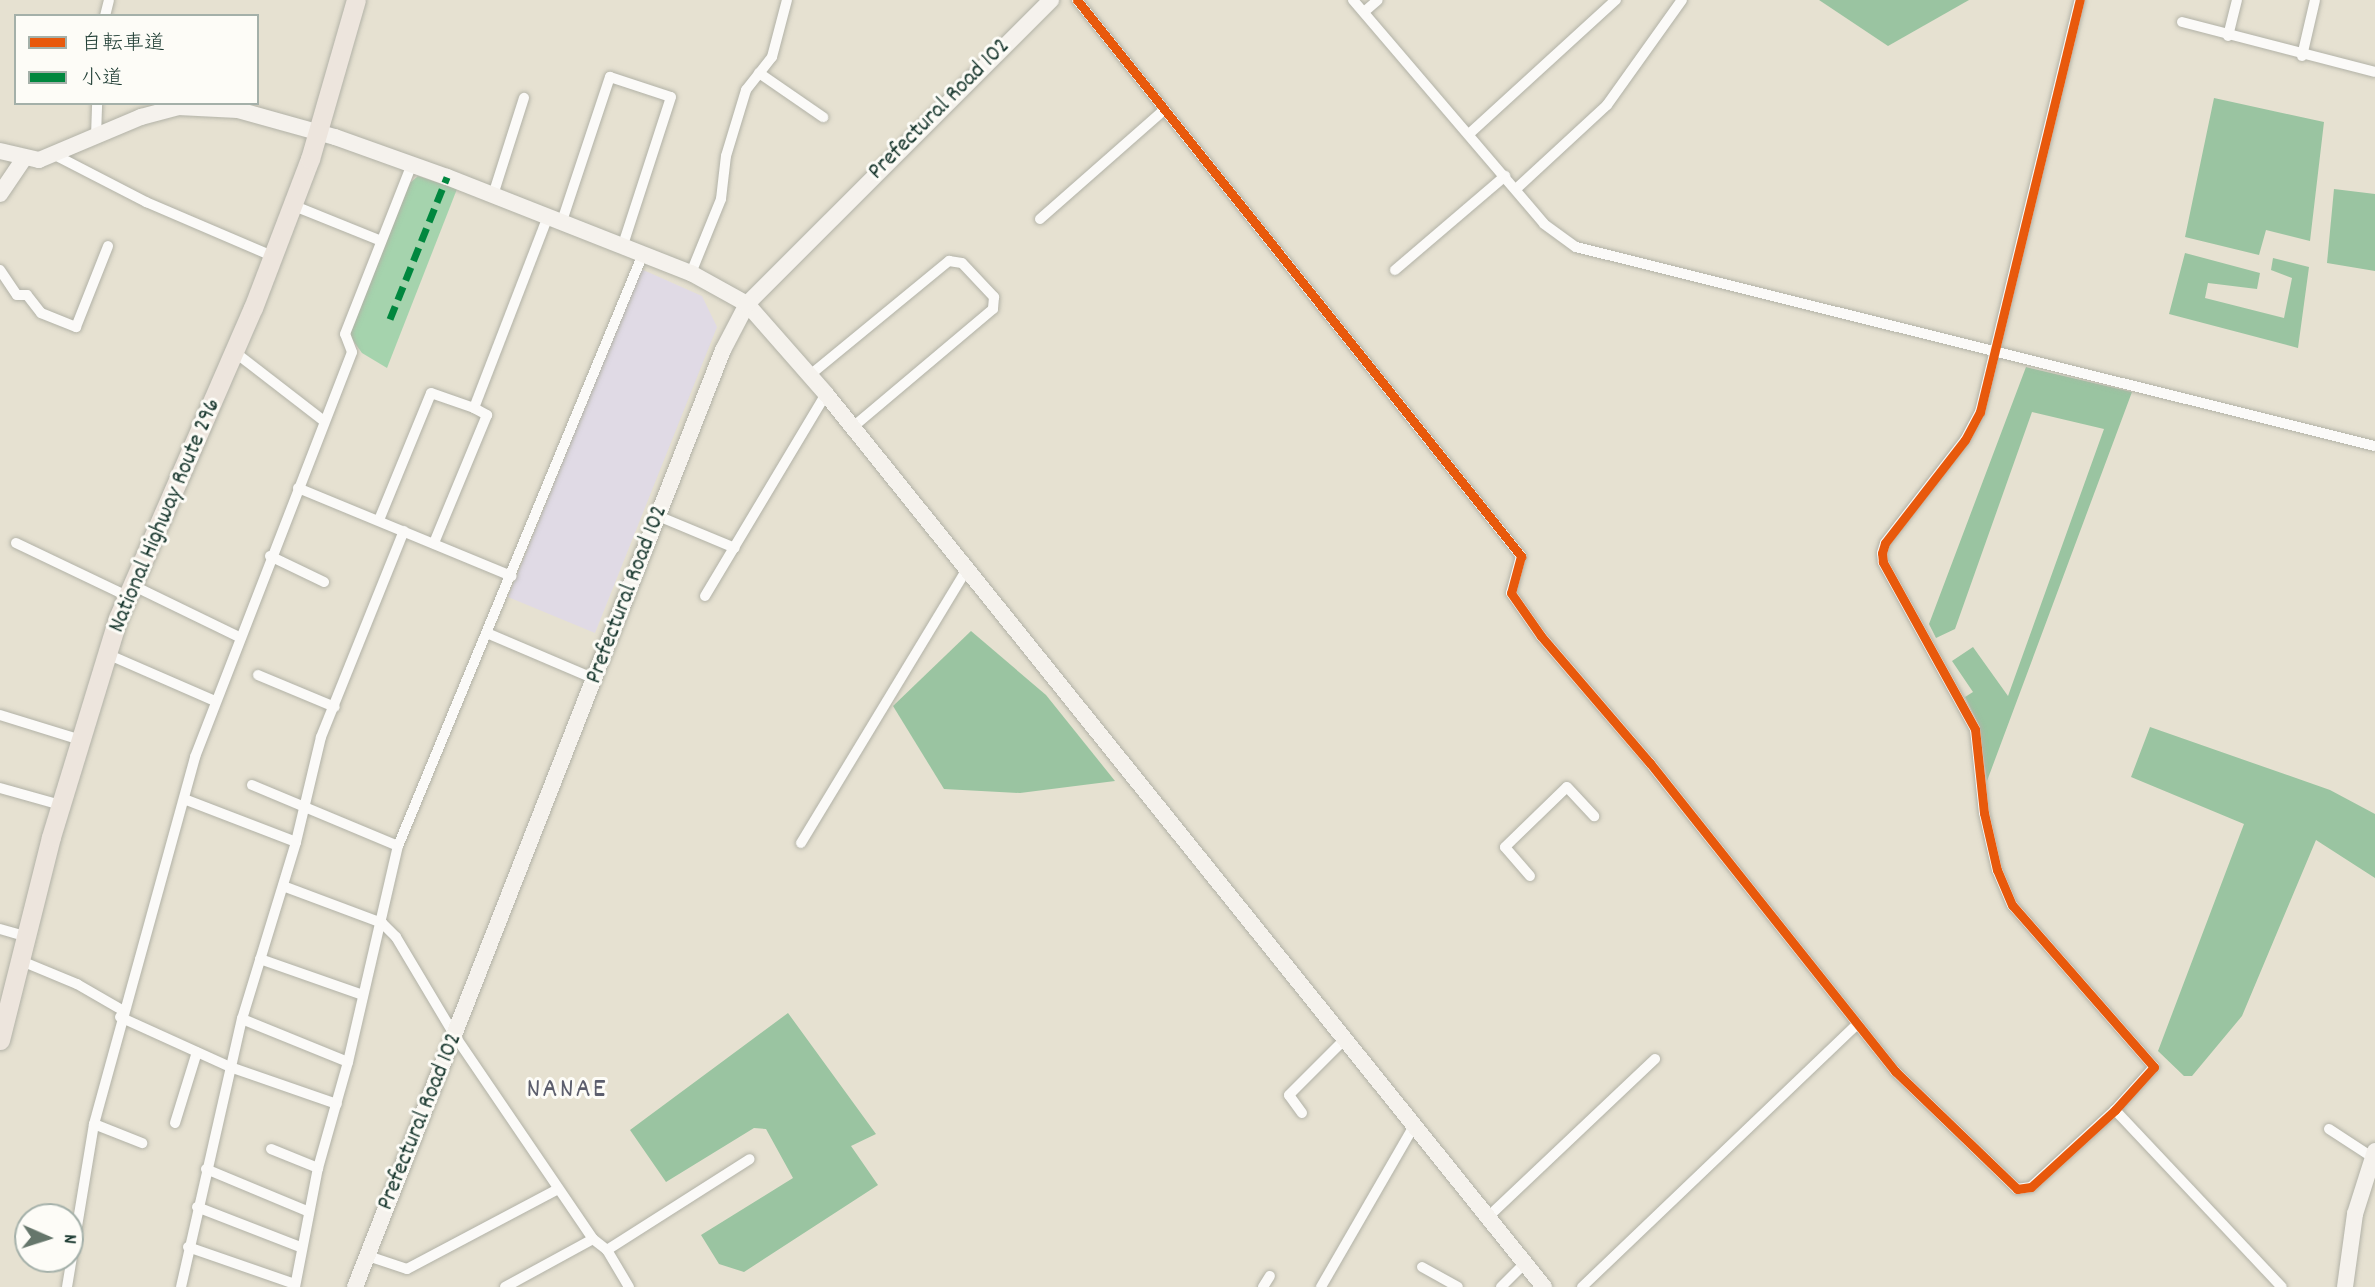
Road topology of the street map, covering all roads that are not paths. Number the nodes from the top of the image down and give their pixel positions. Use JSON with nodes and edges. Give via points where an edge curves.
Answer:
{"nodes":[{"id":1,"x":356,"y":0,"type":"edge"},
{"id":2,"x":787,"y":0,"type":"edge"},
{"id":3,"x":1051,"y":0,"type":"edge"},
{"id":4,"x":1077,"y":0,"type":"edge"},
{"id":5,"x":1353,"y":0,"type":"edge"},
{"id":6,"x":1378,"y":0,"type":"edge"},
{"id":7,"x":1616,"y":0,"type":"edge"},
{"id":8,"x":1682,"y":0,"type":"edge"},
{"id":9,"x":2080,"y":0,"type":"edge"},
{"id":10,"x":2237,"y":0,"type":"edge"},
{"id":11,"x":2315,"y":0,"type":"edge"},
{"id":12,"x":1364,"y":12,"type":"junction"},
{"id":13,"x":2182,"y":22,"type":"dead end"},
{"id":14,"x":2228,"y":36,"type":"junction"},
{"id":15,"x":2302,"y":56,"type":"junction"},
{"id":16,"x":2375,"y":72,"type":"edge"},
{"id":17,"x":759,"y":73,"type":"junction"},
{"id":18,"x":524,"y":98,"type":"dead end"},
{"id":19,"x":97,"y":105,"type":"edge"},
{"id":20,"x":1164,"y":110,"type":"junction"},
{"id":21,"x":823,"y":117,"type":"dead end"},
{"id":22,"x":319,"y":132,"type":"junction"},
{"id":23,"x":1469,"y":134,"type":"junction"},
{"id":24,"x":96,"y":136,"type":"junction"},
{"id":25,"x":0,"y":151,"type":"edge"},
{"id":26,"x":53,"y":154,"type":"junction"},
{"id":27,"x":23,"y":160,"type":"junction"},
{"id":28,"x":412,"y":164,"type":"junction"},
{"id":29,"x":1505,"y":176,"type":"junction"},
{"id":30,"x":1516,"y":189,"type":"junction"},
{"id":31,"x":0,"y":194,"type":"edge"},
{"id":32,"x":493,"y":195,"type":"junction"},
{"id":33,"x":292,"y":205,"type":"junction"},
{"id":34,"x":555,"y":219,"type":"junction"},
{"id":35,"x":1040,"y":219,"type":"dead end"},
{"id":36,"x":381,"y":241,"type":"junction"},
{"id":37,"x":623,"y":245,"type":"junction"},
{"id":38,"x":108,"y":246,"type":"dead end"},
{"id":39,"x":643,"y":254,"type":"junction"},
{"id":40,"x":272,"y":256,"type":"junction"},
{"id":41,"x":0,"y":270,"type":"edge"},
{"id":42,"x":1395,"y":270,"type":"dead end"},
{"id":43,"x":691,"y":273,"type":"junction"},
{"id":44,"x":747,"y":304,"type":"junction"},
{"id":45,"x":1996,"y":349,"type":"junction"},
{"id":46,"x":236,"y":353,"type":"junction"},
{"id":47,"x":810,"y":375,"type":"junction"},
{"id":48,"x":826,"y":394,"type":"junction"},
{"id":49,"x":474,"y":408,"type":"junction"},
{"id":50,"x":324,"y":421,"type":"junction"},
{"id":51,"x":853,"y":427,"type":"junction"},
{"id":52,"x":2375,"y":446,"type":"edge"},
{"id":53,"x":298,"y":488,"type":"junction"},
{"id":54,"x":658,"y":516,"type":"junction"},
{"id":55,"x":379,"y":520,"type":"junction"},
{"id":56,"x":404,"y":531,"type":"junction"},
{"id":57,"x":16,"y":543,"type":"dead end"},
{"id":58,"x":433,"y":543,"type":"junction"},
{"id":59,"x":735,"y":548,"type":"junction"},
{"id":60,"x":270,"y":556,"type":"junction"},
{"id":61,"x":967,"y":569,"type":"junction"},
{"id":62,"x":512,"y":576,"type":"junction"},
{"id":63,"x":324,"y":582,"type":"dead end"},
{"id":64,"x":130,"y":591,"type":"junction"},
{"id":65,"x":705,"y":596,"type":"dead end"},
{"id":66,"x":487,"y":633,"type":"junction"},
{"id":67,"x":239,"y":636,"type":"junction"},
{"id":68,"x":107,"y":654,"type":"junction"},
{"id":69,"x":258,"y":676,"type":"dead end"},
{"id":70,"x":595,"y":679,"type":"junction"},
{"id":71,"x":215,"y":701,"type":"junction"},
{"id":72,"x":335,"y":707,"type":"junction"},
{"id":73,"x":0,"y":715,"type":"edge"},
{"id":74,"x":81,"y":740,"type":"junction"},
{"id":75,"x":252,"y":785,"type":"dead end"},
{"id":76,"x":0,"y":788,"type":"edge"},
{"id":77,"x":184,"y":799,"type":"junction"},
{"id":78,"x":61,"y":805,"type":"junction"},
{"id":79,"x":302,"y":805,"type":"junction"},
{"id":80,"x":1594,"y":816,"type":"dead end"},
{"id":81,"x":296,"y":842,"type":"junction"},
{"id":82,"x":801,"y":843,"type":"dead end"},
{"id":83,"x":398,"y":846,"type":"junction"},
{"id":84,"x":1530,"y":876,"type":"dead end"},
{"id":85,"x":283,"y":886,"type":"junction"},
{"id":86,"x":382,"y":923,"type":"junction"},
{"id":87,"x":0,"y":929,"type":"edge"},
{"id":88,"x":24,"y":936,"type":"junction"},
{"id":89,"x":260,"y":959,"type":"junction"},
{"id":90,"x":19,"y":960,"type":"junction"},
{"id":91,"x":363,"y":995,"type":"junction"},
{"id":92,"x":121,"y":1014,"type":"junction"},
{"id":93,"x":242,"y":1019,"type":"junction"},
{"id":94,"x":1857,"y":1024,"type":"junction"},
{"id":95,"x":455,"y":1036,"type":"junction"},
{"id":96,"x":0,"y":1040,"type":"edge"},
{"id":97,"x":1343,"y":1041,"type":"junction"},
{"id":98,"x":197,"y":1052,"type":"junction"},
{"id":99,"x":1655,"y":1059,"type":"dead end"},
{"id":100,"x":348,"y":1062,"type":"junction"},
{"id":101,"x":230,"y":1067,"type":"junction"},
{"id":102,"x":337,"y":1104,"type":"junction"},
{"id":103,"x":2115,"y":1110,"type":"junction"},
{"id":104,"x":1302,"y":1112,"type":"dead end"},
{"id":105,"x":94,"y":1124,"type":"junction"},
{"id":106,"x":175,"y":1124,"type":"dead end"},
{"id":107,"x":1414,"y":1126,"type":"junction"},
{"id":108,"x":2329,"y":1129,"type":"dead end"},
{"id":109,"x":142,"y":1143,"type":"dead end"},
{"id":110,"x":271,"y":1149,"type":"dead end"},
{"id":111,"x":2374,"y":1154,"type":"edge"},
{"id":112,"x":750,"y":1159,"type":"dead end"},
{"id":113,"x":318,"y":1168,"type":"junction"},
{"id":114,"x":206,"y":1169,"type":"junction"},
{"id":115,"x":558,"y":1189,"type":"junction"},
{"id":116,"x":197,"y":1207,"type":"junction"},
{"id":117,"x":307,"y":1211,"type":"junction"},
{"id":118,"x":1488,"y":1217,"type":"junction"},
{"id":119,"x":593,"y":1239,"type":"junction"},
{"id":120,"x":188,"y":1247,"type":"junction"},
{"id":121,"x":300,"y":1247,"type":"junction"},
{"id":122,"x":607,"y":1250,"type":"junction"},
{"id":123,"x":368,"y":1256,"type":"junction"},
{"id":124,"x":1525,"y":1263,"type":"junction"},
{"id":125,"x":1422,"y":1267,"type":"dead end"},
{"id":126,"x":1269,"y":1276,"type":"dead end"},
{"id":127,"x":295,"y":1285,"type":"edge"},
{"id":128,"x":68,"y":1287,"type":"edge"},
{"id":129,"x":181,"y":1287,"type":"edge"},
{"id":130,"x":355,"y":1287,"type":"edge"},
{"id":131,"x":505,"y":1287,"type":"edge"},
{"id":132,"x":629,"y":1287,"type":"edge"},
{"id":133,"x":1263,"y":1287,"type":"edge"},
{"id":134,"x":1321,"y":1287,"type":"edge"},
{"id":135,"x":1458,"y":1287,"type":"edge"},
{"id":136,"x":1501,"y":1287,"type":"edge"},
{"id":137,"x":1544,"y":1287,"type":"edge"},
{"id":138,"x":1582,"y":1287,"type":"edge"},
{"id":139,"x":2282,"y":1287,"type":"edge"},
{"id":140,"x":2345,"y":1287,"type":"edge"}],
"edges":[{"from":1,"to":22,"type":"highway","name":"National Highway Route 296"},
{"from":2,"to":17,"type":"street","via":[[772,57]]},
{"from":3,"to":44,"type":"street","name":"Prefectural Road 102"},
{"from":4,"to":20,"type":"street"},
{"from":5,"to":12,"type":"street"},
{"from":6,"to":12,"type":"street"},
{"from":7,"to":23,"type":"street"},
{"from":8,"to":30,"type":"street","via":[[1607,105]]},
{"from":9,"to":45,"type":"street"},
{"from":10,"to":14,"type":"street"},
{"from":11,"to":15,"type":"street"},
{"from":12,"to":23,"type":"street"},
{"from":13,"to":14,"type":"street"},
{"from":14,"to":15,"type":"street"},
{"from":15,"to":16,"type":"street"},
{"from":17,"to":21,"type":"street"},
{"from":17,"to":43,"type":"street","via":[[746,90],[726,156],[721,199]]},
{"from":18,"to":32,"type":"street"},
{"from":19,"to":24,"type":"street"},
{"from":20,"to":35,"type":"street"},
{"from":20,"to":94,"type":"street","via":[[1521,556],[1511,593],[1541,636],[1650,763]]},
{"from":22,"to":24,"type":"street","via":[[211,105],[178,107]]},
{"from":22,"to":28,"type":"street"},
{"from":22,"to":33,"type":"highway","name":"National Highway Route 296"},
{"from":23,"to":29,"type":"street"},
{"from":24,"to":26,"type":"street"},
{"from":25,"to":27,"type":"street"},
{"from":26,"to":27,"type":"street"},
{"from":26,"to":40,"type":"street","via":[[146,202]]},
{"from":27,"to":31,"type":"street"},
{"from":28,"to":32,"type":"street"},
{"from":28,"to":36,"type":"street"},
{"from":29,"to":30,"type":"street"},
{"from":29,"to":42,"type":"street"},
{"from":30,"to":45,"type":"street","via":[[1553,234],[1576,247]]},
{"from":32,"to":34,"type":"street"},
{"from":33,"to":36,"type":"street"},
{"from":33,"to":40,"type":"highway","name":"National Highway Route 296"},
{"from":34,"to":37,"type":"street"},
{"from":34,"to":37,"type":"street","via":[[610,78],[671,97]]},
{"from":34,"to":49,"type":"street"},
{"from":36,"to":50,"type":"street","via":[[345,334],[352,352]]},
{"from":37,"to":39,"type":"street"},
{"from":38,"to":41,"type":"street","via":[[76,327],[41,313],[27,295],[17,295]]},
{"from":39,"to":43,"type":"street"},
{"from":39,"to":62,"type":"street"},
{"from":40,"to":46,"type":"highway","name":"National Highway Route 296"},
{"from":43,"to":44,"type":"street"},
{"from":44,"to":47,"type":"street"},
{"from":44,"to":54,"type":"street","name":"Prefectural Road 102","via":[[723,350]]},
{"from":45,"to":52,"type":"street"},
{"from":45,"to":103,"type":"street","via":[[1980,412],[1965,440],[1885,543],[1883,562],[1975,729],[1984,813],[1997,870],[2012,905],[2154,1067]]},
{"from":46,"to":50,"type":"street"},
{"from":46,"to":64,"type":"highway","name":"National Highway Route 296"},
{"from":47,"to":48,"type":"street"},
{"from":47,"to":51,"type":"street","via":[[949,261],[962,263],[994,297],[993,309]]},
{"from":48,"to":51,"type":"street"},
{"from":48,"to":59,"type":"street"},
{"from":49,"to":55,"type":"street","via":[[431,393]]},
{"from":49,"to":58,"type":"street","via":[[487,415]]},
{"from":50,"to":53,"type":"street"},
{"from":51,"to":61,"type":"street"},
{"from":53,"to":55,"type":"street"},
{"from":53,"to":60,"type":"street"},
{"from":54,"to":59,"type":"street"},
{"from":54,"to":70,"type":"street","name":"Prefectural Road 102"},
{"from":55,"to":56,"type":"street"},
{"from":56,"to":58,"type":"street"},
{"from":56,"to":72,"type":"street"},
{"from":57,"to":64,"type":"street"},
{"from":58,"to":62,"type":"street"},
{"from":59,"to":65,"type":"street"},
{"from":60,"to":63,"type":"street"},
{"from":60,"to":67,"type":"street"},
{"from":61,"to":82,"type":"street"},
{"from":61,"to":97,"type":"street"},
{"from":62,"to":66,"type":"street"},
{"from":64,"to":67,"type":"street"},
{"from":64,"to":68,"type":"highway","name":"National Highway Route 296"},
{"from":66,"to":70,"type":"street"},
{"from":66,"to":83,"type":"street"},
{"from":67,"to":71,"type":"street"},
{"from":68,"to":71,"type":"street"},
{"from":68,"to":74,"type":"highway","name":"National Highway Route 296"},
{"from":69,"to":72,"type":"street"},
{"from":70,"to":95,"type":"street","name":"Prefectural Road 102"},
{"from":71,"to":77,"type":"street"},
{"from":72,"to":79,"type":"street"},
{"from":73,"to":74,"type":"street"},
{"from":74,"to":78,"type":"highway","name":"National Highway Route 296"},
{"from":75,"to":79,"type":"street"},
{"from":76,"to":78,"type":"street"},
{"from":77,"to":81,"type":"street"},
{"from":77,"to":92,"type":"street"},
{"from":78,"to":88,"type":"highway","name":"National Highway Route 296"},
{"from":79,"to":81,"type":"street"},
{"from":79,"to":83,"type":"street"},
{"from":80,"to":84,"type":"street","via":[[1567,787],[1505,847]]},
{"from":81,"to":85,"type":"street"},
{"from":83,"to":86,"type":"street"},
{"from":85,"to":86,"type":"street"},
{"from":85,"to":89,"type":"street"},
{"from":86,"to":91,"type":"street"},
{"from":86,"to":95,"type":"street","via":[[396,937]]},
{"from":87,"to":88,"type":"street"},
{"from":88,"to":90,"type":"highway","name":"National Highway Route 296"},
{"from":89,"to":91,"type":"street"},
{"from":89,"to":93,"type":"street"},
{"from":90,"to":92,"type":"street","via":[[77,984]]},
{"from":90,"to":96,"type":"highway","name":"National Highway Route 296"},
{"from":91,"to":100,"type":"street"},
{"from":92,"to":98,"type":"street"},
{"from":92,"to":105,"type":"street"},
{"from":93,"to":100,"type":"street"},
{"from":93,"to":101,"type":"street"},
{"from":94,"to":103,"type":"street","via":[[1895,1071],[2017,1189],[2031,1187]]},
{"from":94,"to":138,"type":"street"},
{"from":95,"to":115,"type":"street"},
{"from":95,"to":123,"type":"street","name":"Prefectural Road 102"},
{"from":97,"to":104,"type":"street","via":[[1289,1095]]},
{"from":97,"to":107,"type":"street"},
{"from":98,"to":101,"type":"street"},
{"from":98,"to":106,"type":"street"},
{"from":99,"to":118,"type":"street"},
{"from":100,"to":102,"type":"street"},
{"from":101,"to":102,"type":"street"},
{"from":101,"to":114,"type":"street"},
{"from":102,"to":113,"type":"street"},
{"from":103,"to":139,"type":"street"},
{"from":105,"to":109,"type":"street"},
{"from":105,"to":128,"type":"street","via":[[74,1224]]},
{"from":107,"to":118,"type":"street"},
{"from":107,"to":134,"type":"street"},
{"from":108,"to":111,"type":"street"},
{"from":110,"to":113,"type":"street"},
{"from":111,"to":140,"type":"street","via":[[2355,1214]]},
{"from":112,"to":122,"type":"street"},
{"from":113,"to":117,"type":"street"},
{"from":114,"to":116,"type":"street"},
{"from":114,"to":117,"type":"street"},
{"from":115,"to":119,"type":"street"},
{"from":115,"to":123,"type":"street","via":[[407,1269]]},
{"from":116,"to":120,"type":"street"},
{"from":116,"to":121,"type":"street"},
{"from":117,"to":121,"type":"street"},
{"from":118,"to":124,"type":"street"},
{"from":119,"to":122,"type":"street"},
{"from":119,"to":131,"type":"street"},
{"from":120,"to":127,"type":"street"},
{"from":120,"to":129,"type":"street"},
{"from":121,"to":127,"type":"street"},
{"from":122,"to":132,"type":"street"},
{"from":123,"to":130,"type":"street","name":"Prefectural Road 102"},
{"from":124,"to":136,"type":"street"},
{"from":124,"to":137,"type":"street"},
{"from":125,"to":135,"type":"street"},
{"from":126,"to":133,"type":"street"}]}
